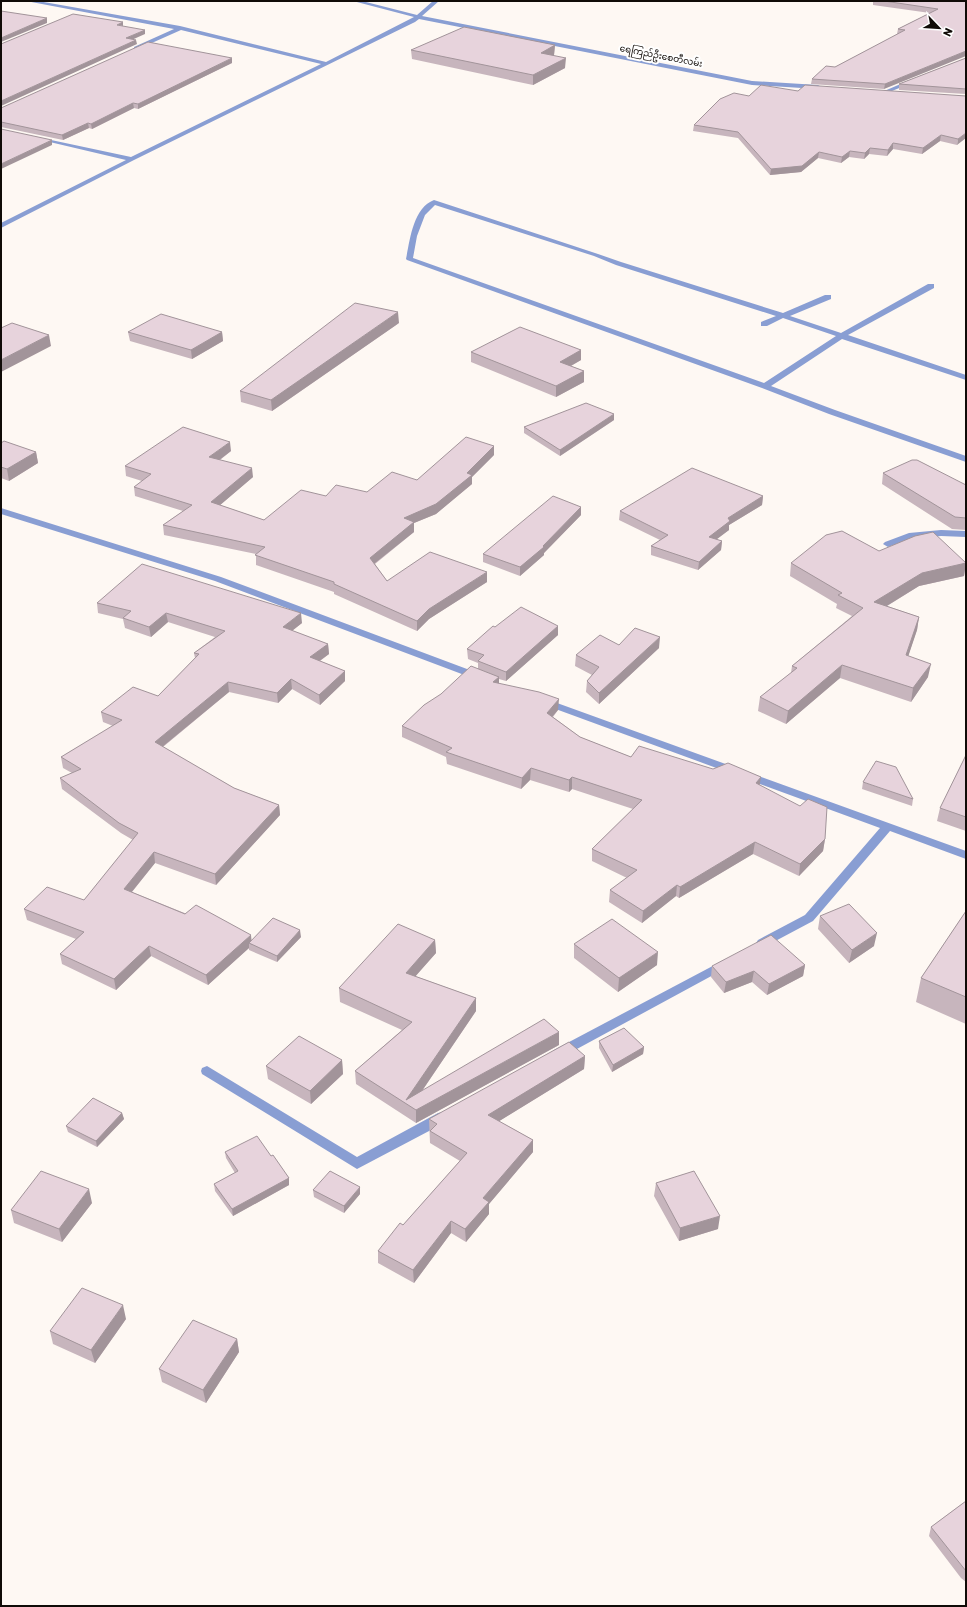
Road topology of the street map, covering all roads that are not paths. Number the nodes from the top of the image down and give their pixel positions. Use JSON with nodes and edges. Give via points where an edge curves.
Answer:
{"nodes":[{"id":1,"x":29,"y":1,"type":"edge"},
{"id":2,"x":356,"y":1,"type":"edge"},
{"id":3,"x":436,"y":1,"type":"edge"},
{"id":4,"x":83,"y":11,"type":"junction"},
{"id":5,"x":70,"y":17,"type":"edge"},
{"id":6,"x":419,"y":17,"type":"junction"},
{"id":7,"x":180,"y":28,"type":"junction"},
{"id":8,"x":130,"y":51,"type":"edge"},
{"id":9,"x":324,"y":63,"type":"junction"},
{"id":10,"x":920,"y":77,"type":"edge"},
{"id":11,"x":822,"y":88,"type":"edge"},
{"id":12,"x":877,"y":91,"type":"edge"},
{"id":13,"x":885,"y":92,"type":"junction"},
{"id":14,"x":900,"y":93,"type":"edge"},
{"id":15,"x":32,"y":137,"type":"edge"},
{"id":16,"x":132,"y":159,"type":"junction"},
{"id":17,"x":1,"y":226,"type":"edge"},
{"id":18,"x":931,"y":286,"type":"dead end"},
{"id":19,"x":828,"y":297,"type":"dead end"},
{"id":20,"x":779,"y":316,"type":"junction"},
{"id":21,"x":764,"y":324,"type":"dead end"},
{"id":22,"x":841,"y":336,"type":"junction"},
{"id":23,"x":966,"y":378,"type":"edge"},
{"id":24,"x":765,"y":386,"type":"junction"},
{"id":25,"x":966,"y":459,"type":"edge"},
{"id":26,"x":1,"y":511,"type":"edge"},
{"id":27,"x":966,"y":534,"type":"edge"},
{"id":28,"x":888,"y":544,"type":"dead end"},
{"id":29,"x":487,"y":680,"type":"edge"},
{"id":30,"x":538,"y":699,"type":"edge"},
{"id":31,"x":887,"y":827,"type":"junction"},
{"id":32,"x":966,"y":855,"type":"edge"},
{"id":33,"x":753,"y":948,"type":"edge"},
{"id":34,"x":732,"y":960,"type":"edge"},
{"id":35,"x":550,"y":1058,"type":"edge"},
{"id":36,"x":207,"y":1071,"type":"dead end"},
{"id":37,"x":453,"y":1111,"type":"edge"}],
"edges":[{"from":1,"to":4,"type":"street"},
{"from":2,"to":6,"type":"street","name":"ရေကြည်ဦးစေတီလမ်း"},
{"from":3,"to":6,"type":"street"},
{"from":4,"to":5,"type":"street"},
{"from":4,"to":7,"type":"street"},
{"from":6,"to":9,"type":"street"},
{"from":6,"to":11,"type":"street","name":"ရေကြည်ဦးစေတီလမ်း","via":[[752,83]]},
{"from":7,"to":8,"type":"street"},
{"from":7,"to":9,"type":"street"},
{"from":9,"to":16,"type":"street"},
{"from":10,"to":13,"type":"street"},
{"from":12,"to":13,"type":"street"},
{"from":13,"to":14,"type":"street"},
{"from":15,"to":16,"type":"street"},
{"from":16,"to":17,"type":"street"},
{"from":18,"to":22,"type":"street"},
{"from":19,"to":20,"type":"street","via":[[808,308]]},
{"from":20,"to":21,"type":"street"},
{"from":20,"to":22,"type":"street"},
{"from":20,"to":24,"type":"street","via":[[434,202],[422,214],[409,259]]},
{"from":22,"to":23,"type":"street"},
{"from":22,"to":24,"type":"street"},
{"from":24,"to":25,"type":"street"},
{"from":26,"to":29,"type":"street","via":[[218,579]]},
{"from":27,"to":28,"type":"street","via":[[909,536]]},
{"from":30,"to":31,"type":"street"},
{"from":31,"to":32,"type":"street"},
{"from":31,"to":33,"type":"street","via":[[809,918]]},
{"from":34,"to":35,"type":"street"},
{"from":36,"to":37,"type":"street","via":[[357,1164]]}]}
